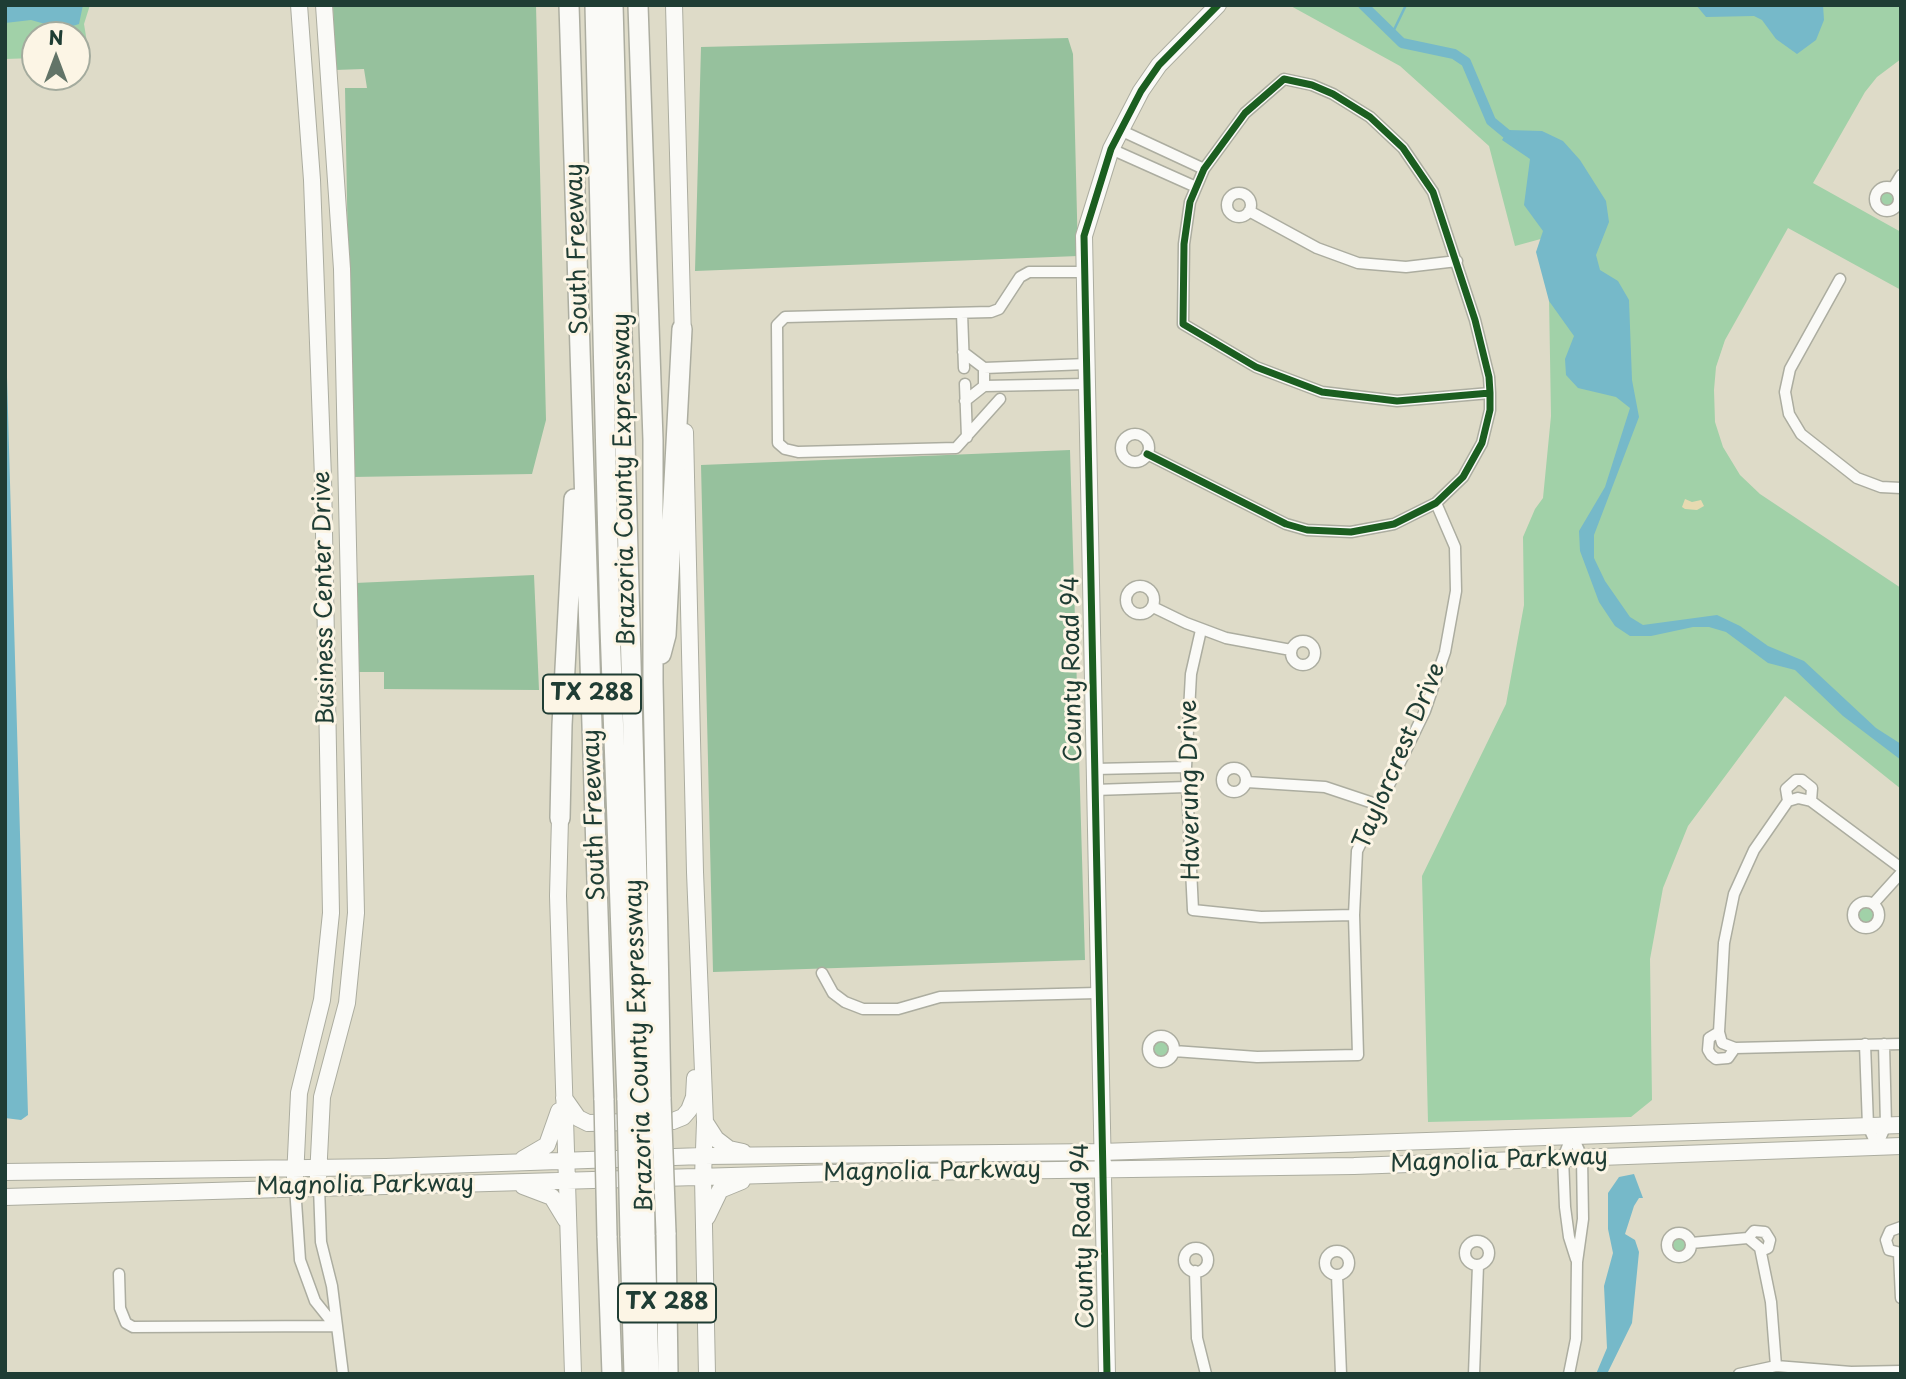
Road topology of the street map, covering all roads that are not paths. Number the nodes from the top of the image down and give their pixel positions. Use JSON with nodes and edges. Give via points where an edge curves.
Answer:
{"nodes":[{"id":1,"x":299,"y":5,"type":"edge"},
{"id":2,"x":324,"y":5,"type":"edge"},
{"id":3,"x":569,"y":5,"type":"edge"},
{"id":4,"x":595,"y":5,"type":"edge"},
{"id":5,"x":613,"y":5,"type":"edge"},
{"id":6,"x":638,"y":5,"type":"edge"},
{"id":7,"x":674,"y":5,"type":"edge"},
{"id":8,"x":1218,"y":5,"type":"edge"},
{"id":9,"x":331,"y":115,"type":"junction"},
{"id":10,"x":306,"y":118,"type":"junction"},
{"id":11,"x":1119,"y":130,"type":"junction"},
{"id":12,"x":1111,"y":149,"type":"junction"},
{"id":13,"x":1203,"y":169,"type":"junction"},
{"id":14,"x":1901,"y":175,"type":"edge"},
{"id":15,"x":1196,"y":187,"type":"junction"},
{"id":16,"x":1893,"y":188,"type":"dead end"},
{"id":17,"x":1249,"y":211,"type":"dead end"},
{"id":18,"x":1457,"y":261,"type":"junction"},
{"id":19,"x":342,"y":269,"type":"junction"},
{"id":20,"x":315,"y":271,"type":"junction"},
{"id":21,"x":1085,"y":272,"type":"junction"},
{"id":22,"x":1840,"y":279,"type":"dead end"},
{"id":23,"x":579,"y":288,"type":"junction"},
{"id":24,"x":962,"y":313,"type":"junction"},
{"id":25,"x":682,"y":329,"type":"junction"},
{"id":26,"x":964,"y":352,"type":"junction"},
{"id":27,"x":1087,"y":364,"type":"junction"},
{"id":28,"x":964,"y":368,"type":"dead end"},
{"id":29,"x":984,"y":368,"type":"junction"},
{"id":30,"x":965,"y":384,"type":"dead end"},
{"id":31,"x":1087,"y":384,"type":"junction"},
{"id":32,"x":984,"y":386,"type":"junction"},
{"id":33,"x":1490,"y":393,"type":"junction"},
{"id":34,"x":1000,"y":399,"type":"dead end"},
{"id":35,"x":965,"y":401,"type":"junction"},
{"id":36,"x":967,"y":437,"type":"junction"},
{"id":37,"x":1147,"y":454,"type":"dead end"},
{"id":38,"x":323,"y":478,"type":"junction"},
{"id":39,"x":347,"y":484,"type":"junction"},
{"id":40,"x":1901,"y":488,"type":"edge"},
{"id":41,"x":1436,"y":503,"type":"junction"},
{"id":42,"x":1153,"y":607,"type":"dead end"},
{"id":43,"x":1202,"y":629,"type":"junction"},
{"id":44,"x":1291,"y":650,"type":"dead end"},
{"id":45,"x":653,"y":682,"type":"junction"},
{"id":46,"x":351,"y":692,"type":"junction"},
{"id":47,"x":328,"y":693,"type":"junction"},
{"id":48,"x":1186,"y":767,"type":"junction"},
{"id":49,"x":1094,"y":769,"type":"junction"},
{"id":50,"x":1247,"y":782,"type":"dead end"},
{"id":51,"x":1187,"y":788,"type":"junction"},
{"id":52,"x":1094,"y":790,"type":"junction"},
{"id":53,"x":1793,"y":800,"type":"junction"},
{"id":54,"x":1811,"y":801,"type":"junction"},
{"id":55,"x":1378,"y":805,"type":"junction"},
{"id":56,"x":560,"y":818,"type":"joint"},
{"id":57,"x":1901,"y":870,"type":"edge"},
{"id":58,"x":1873,"y":904,"type":"dead end"},
{"id":59,"x":331,"y":913,"type":"junction"},
{"id":60,"x":356,"y":913,"type":"junction"},
{"id":61,"x":1354,"y":915,"type":"junction"},
{"id":62,"x":822,"y":973,"type":"dead end"},
{"id":63,"x":1097,"y":993,"type":"junction"},
{"id":64,"x":1720,"y":1037,"type":"junction"},
{"id":65,"x":702,"y":1042,"type":"junction"},
{"id":66,"x":1865,"y":1044,"type":"junction"},
{"id":67,"x":1884,"y":1044,"type":"junction"},
{"id":68,"x":1901,"y":1044,"type":"edge"},
{"id":69,"x":1735,"y":1048,"type":"junction"},
{"id":70,"x":1174,"y":1051,"type":"dead end"},
{"id":71,"x":563,"y":1096,"type":"junction"},
{"id":72,"x":644,"y":1100,"type":"junction"},
{"id":73,"x":705,"y":1122,"type":"junction"},
{"id":74,"x":1893,"y":1125,"type":"edge"},
{"id":75,"x":1868,"y":1126,"type":"junction"},
{"id":76,"x":1572,"y":1135,"type":"junction"},
{"id":77,"x":1333,"y":1144,"type":"junction"},
{"id":78,"x":1877,"y":1146,"type":"junction"},
{"id":79,"x":1901,"y":1146,"type":"edge"},
{"id":80,"x":978,"y":1152,"type":"junction"},
{"id":81,"x":1101,"y":1152,"type":"junction"},
{"id":82,"x":703,"y":1156,"type":"junction"},
{"id":83,"x":759,"y":1156,"type":"junction"},
{"id":84,"x":1582,"y":1157,"type":"junction"},
{"id":85,"x":1563,"y":1158,"type":"junction"},
{"id":86,"x":566,"y":1160,"type":"junction"},
{"id":87,"x":514,"y":1162,"type":"junction"},
{"id":88,"x":1335,"y":1166,"type":"junction"},
{"id":89,"x":318,"y":1168,"type":"junction"},
{"id":90,"x":295,"y":1169,"type":"junction"},
{"id":91,"x":1102,"y":1169,"type":"junction"},
{"id":92,"x":5,"y":1172,"type":"edge"},
{"id":93,"x":915,"y":1172,"type":"junction"},
{"id":94,"x":760,"y":1176,"type":"junction"},
{"id":95,"x":703,"y":1177,"type":"junction"},
{"id":96,"x":566,"y":1180,"type":"junction"},
{"id":97,"x":507,"y":1183,"type":"junction"},
{"id":98,"x":295,"y":1187,"type":"junction"},
{"id":99,"x":319,"y":1187,"type":"junction"},
{"id":100,"x":5,"y":1197,"type":"edge"},
{"id":101,"x":567,"y":1221,"type":"junction"},
{"id":102,"x":704,"y":1226,"type":"junction"},
{"id":103,"x":1901,"y":1227,"type":"edge"},
{"id":104,"x":638,"y":1235,"type":"junction"},
{"id":105,"x":1691,"y":1243,"type":"dead end"},
{"id":106,"x":1900,"y":1253,"type":"edge"},
{"id":107,"x":1577,"y":1262,"type":"junction"},
{"id":108,"x":1478,"y":1265,"type":"dead end"},
{"id":109,"x":1195,"y":1271,"type":"dead end"},
{"id":110,"x":119,"y":1274,"type":"dead end"},
{"id":111,"x":1337,"y":1275,"type":"dead end"},
{"id":112,"x":1901,"y":1298,"type":"edge"},
{"id":113,"x":335,"y":1326,"type":"junction"},
{"id":114,"x":1776,"y":1366,"type":"junction"},
{"id":115,"x":1901,"y":1371,"type":"edge"},
{"id":116,"x":343,"y":1374,"type":"edge"},
{"id":117,"x":572,"y":1374,"type":"edge"},
{"id":118,"x":612,"y":1374,"type":"edge"},
{"id":119,"x":634,"y":1374,"type":"edge"},
{"id":120,"x":649,"y":1374,"type":"edge"},
{"id":121,"x":668,"y":1374,"type":"edge"},
{"id":122,"x":707,"y":1374,"type":"edge"},
{"id":123,"x":1107,"y":1374,"type":"edge"},
{"id":124,"x":1206,"y":1374,"type":"edge"},
{"id":125,"x":1341,"y":1374,"type":"edge"},
{"id":126,"x":1474,"y":1374,"type":"edge"},
{"id":127,"x":1569,"y":1374,"type":"edge"},
{"id":128,"x":1739,"y":1374,"type":"edge"}],
"edges":[{"from":1,"to":10,"type":"main road","name":"Business Center Drive"},
{"from":2,"to":9,"type":"main road","name":"Business Center Drive"},
{"from":3,"to":23,"type":"highway","name":"South Freeway","number":"TX 288"},
{"from":4,"to":72,"type":"highway","name":"Brazoria County Expressway","via":[[609,586]]},
{"from":5,"to":72,"type":"highway","name":"Brazoria County Expressway"},
{"from":6,"to":45,"type":"highway","number":"TX 288","via":[[653,440]]},
{"from":7,"to":25,"type":"main road"},
{"from":8,"to":11,"type":"main road","name":"County Road 94","via":[[1159,65]]},
{"from":9,"to":10,"type":"main road"},
{"from":9,"to":19,"type":"main road","name":"Business Center Drive"},
{"from":10,"to":20,"type":"main road","name":"Business Center Drive"},
{"from":11,"to":12,"type":"main road","name":"County Road 94"},
{"from":11,"to":13,"type":"street"},
{"from":12,"to":15,"type":"street"},
{"from":12,"to":21,"type":"main road","name":"County Road 94","via":[[1084,236]]},
{"from":13,"to":15,"type":"street"},
{"from":13,"to":18,"type":"street","via":[[1245,113],[1284,79],[1312,85],[1350,104],[1403,148],[1433,192]]},
{"from":14,"to":16,"type":"street"},
{"from":15,"to":33,"type":"street","via":[[1184,244],[1183,324],[1256,367],[1322,392],[1397,401]]},
{"from":17,"to":18,"type":"street","via":[[1317,248],[1358,263],[1405,267]]},
{"from":18,"to":33,"type":"street"},
{"from":19,"to":20,"type":"main road"},
{"from":19,"to":39,"type":"main road","name":"Business Center Drive"},
{"from":20,"to":38,"type":"main road","name":"Business Center Drive"},
{"from":21,"to":24,"type":"street","via":[[1029,272],[1020,276],[999,309]]},
{"from":21,"to":27,"type":"main road","name":"County Road 94"},
{"from":22,"to":40,"type":"street","via":[[1790,369],[1785,392],[1789,414],[1801,434],[1857,478]]},
{"from":23,"to":56,"type":"highway"},
{"from":23,"to":118,"type":"highway","name":"South Freeway","number":"TX 288","bridge":true},
{"from":24,"to":26,"type":"street"},
{"from":24,"to":36,"type":"street","via":[[785,317],[777,325],[778,443],[798,452],[956,448]]},
{"from":25,"to":45,"type":"highway","via":[[666,635]]},
{"from":25,"to":65,"type":"main road"},
{"from":26,"to":28,"type":"street"},
{"from":26,"to":29,"type":"street"},
{"from":27,"to":29,"type":"street"},
{"from":27,"to":31,"type":"main road","name":"County Road 94"},
{"from":29,"to":32,"type":"street"},
{"from":30,"to":35,"type":"street"},
{"from":31,"to":32,"type":"street"},
{"from":31,"to":49,"type":"main road","name":"County Road 94"},
{"from":32,"to":35,"type":"street"},
{"from":33,"to":41,"type":"street","via":[[1487,428],[1474,460]]},
{"from":34,"to":36,"type":"street"},
{"from":35,"to":36,"type":"street"},
{"from":37,"to":41,"type":"street","via":[[1268,517],[1307,530],[1371,530]]},
{"from":38,"to":39,"type":"main road"},
{"from":38,"to":47,"type":"main road","name":"Business Center Drive"},
{"from":39,"to":46,"type":"main road","name":"Business Center Drive"},
{"from":41,"to":55,"type":"street","name":"Taylorcrest Drive","via":[[1448,525],[1457,566],[1449,632],[1425,711]]},
{"from":42,"to":43,"type":"street"},
{"from":43,"to":44,"type":"street"},
{"from":43,"to":48,"type":"street","name":"Haverung Drive","via":[[1191,674]]},
{"from":45,"to":72,"type":"highway","number":"TX 288"},
{"from":46,"to":47,"type":"main road"},
{"from":46,"to":60,"type":"main road","name":"Business Center Drive"},
{"from":47,"to":59,"type":"main road","name":"Business Center Drive"},
{"from":48,"to":49,"type":"street"},
{"from":48,"to":51,"type":"street","name":"Haverung Drive"},
{"from":49,"to":52,"type":"main road","name":"County Road 94"},
{"from":50,"to":55,"type":"street","via":[[1325,787]]},
{"from":51,"to":52,"type":"street"},
{"from":51,"to":61,"type":"street","name":"Haverung Drive","via":[[1193,910],[1262,917]]},
{"from":52,"to":63,"type":"main road","name":"County Road 94"},
{"from":53,"to":54,"type":"street"},
{"from":53,"to":54,"type":"street","via":[[1786,789],[1802,780],[1812,788]]},
{"from":53,"to":64,"type":"street","via":[[1754,850],[1734,894],[1724,943]]},
{"from":54,"to":57,"type":"street"},
{"from":55,"to":61,"type":"street","name":"Taylorcrest Drive","via":[[1357,851]]},
{"from":56,"to":71,"type":"main road"},
{"from":57,"to":58,"type":"street"},
{"from":59,"to":60,"type":"main road"},
{"from":59,"to":90,"type":"main road","name":"Business Center Drive","via":[[322,1000],[301,1082]]},
{"from":60,"to":89,"type":"main road","name":"Business Center Drive","via":[[347,1003],[323,1097]]},
{"from":61,"to":70,"type":"street","name":"Taylorcrest Drive","via":[[1358,1055],[1257,1057]]},
{"from":62,"to":63,"type":"street","via":[[833,993],[863,1009],[898,1009],[940,997]]},
{"from":63,"to":81,"type":"main road","name":"County Road 94"},
{"from":64,"to":69,"type":"street"},
{"from":64,"to":69,"type":"street","via":[[1709,1038],[1711,1055],[1723,1059]]},
{"from":65,"to":71,"type":"main road","via":[[694,1097],[683,1117],[673,1121],[588,1123],[578,1118]]},
{"from":65,"to":73,"type":"main road"},
{"from":66,"to":67,"type":"street"},
{"from":66,"to":69,"type":"street"},
{"from":66,"to":75,"type":"street"},
{"from":67,"to":68,"type":"street"},
{"from":67,"to":74,"type":"street"},
{"from":71,"to":86,"type":"main road"},
{"from":71,"to":87,"type":"main road","via":[[547,1145]]},
{"from":72,"to":104,"type":"highway","name":"Brazoria County Expressway","bridge":true},
{"from":72,"to":121,"type":"highway","number":"TX 288","bridge":true,"via":[[666,1233]]},
{"from":73,"to":82,"type":"main road"},
{"from":73,"to":83,"type":"main road","via":[[729,1149]]},
{"from":74,"to":75,"type":"main road","name":"Magnolia Parkway"},
{"from":74,"to":78,"type":"street"},
{"from":75,"to":76,"type":"main road","name":"Magnolia Parkway"},
{"from":75,"to":78,"type":"street"},
{"from":76,"to":77,"type":"main road","name":"Magnolia Parkway"},
{"from":76,"to":84,"type":"street"},
{"from":76,"to":85,"type":"street"},
{"from":77,"to":81,"type":"main road","name":"Magnolia Parkway"},
{"from":77,"to":88,"type":"main road"},
{"from":78,"to":79,"type":"main road","name":"Magnolia Parkway"},
{"from":78,"to":84,"type":"main road","name":"Magnolia Parkway"},
{"from":80,"to":81,"type":"main road","name":"Magnolia Parkway"},
{"from":80,"to":83,"type":"main road","name":"Magnolia Parkway"},
{"from":80,"to":93,"type":"main road","via":[[927,1162]]},
{"from":81,"to":91,"type":"main road","name":"County Road 94"},
{"from":82,"to":83,"type":"main road","name":"Magnolia Parkway"},
{"from":82,"to":86,"type":"main road","name":"Magnolia Parkway"},
{"from":82,"to":95,"type":"main road"},
{"from":84,"to":85,"type":"main road","name":"Magnolia Parkway"},
{"from":84,"to":107,"type":"street","via":[[1583,1219]]},
{"from":85,"to":88,"type":"main road","name":"Magnolia Parkway"},
{"from":85,"to":107,"type":"street","via":[[1569,1237]]},
{"from":86,"to":87,"type":"main road","name":"Magnolia Parkway"},
{"from":86,"to":96,"type":"main road"},
{"from":87,"to":89,"type":"main road","name":"Magnolia Parkway"},
{"from":88,"to":91,"type":"main road","name":"Magnolia Parkway"},
{"from":89,"to":90,"type":"main road","name":"Magnolia Parkway"},
{"from":89,"to":99,"type":"main road","name":"Business Center Drive"},
{"from":90,"to":92,"type":"main road","name":"Magnolia Parkway"},
{"from":90,"to":98,"type":"main road","name":"Business Center Drive"},
{"from":91,"to":93,"type":"main road","name":"Magnolia Parkway"},
{"from":91,"to":123,"type":"main road","name":"County Road 94"},
{"from":93,"to":94,"type":"main road","name":"Magnolia Parkway"},
{"from":94,"to":95,"type":"main road","name":"Magnolia Parkway"},
{"from":94,"to":102,"type":"main road","via":[[720,1190]]},
{"from":95,"to":96,"type":"main road","name":"Magnolia Parkway"},
{"from":95,"to":102,"type":"main road"},
{"from":96,"to":97,"type":"main road","name":"Magnolia Parkway"},
{"from":96,"to":101,"type":"main road"},
{"from":97,"to":99,"type":"main road","name":"Magnolia Parkway"},
{"from":97,"to":101,"type":"main road","via":[[552,1197]]},
{"from":98,"to":99,"type":"main road","name":"Magnolia Parkway"},
{"from":98,"to":100,"type":"main road","name":"Magnolia Parkway"},
{"from":98,"to":113,"type":"street","via":[[300,1260],[314,1301]]},
{"from":99,"to":113,"type":"street","via":[[321,1242],[332,1286]]},
{"from":101,"to":117,"type":"main road"},
{"from":102,"to":122,"type":"main road"},
{"from":103,"to":106,"type":"street","via":[[1890,1231],[1886,1240],[1889,1250]]},
{"from":104,"to":119,"type":"highway","name":"Brazoria County Expressway"},
{"from":104,"to":120,"type":"highway","name":"Brazoria County Expressway"},
{"from":105,"to":114,"type":"street","via":[[1765,1232],[1770,1240],[1768,1248],[1761,1251]]},
{"from":106,"to":112,"type":"street"},
{"from":107,"to":127,"type":"street","via":[[1576,1339]]},
{"from":108,"to":126,"type":"street"},
{"from":109,"to":124,"type":"street","via":[[1196,1326]]},
{"from":110,"to":113,"type":"street","via":[[122,1317],[133,1327]]},
{"from":111,"to":125,"type":"street"},
{"from":113,"to":116,"type":"street"},
{"from":114,"to":115,"type":"street"},
{"from":114,"to":128,"type":"street"}]}
